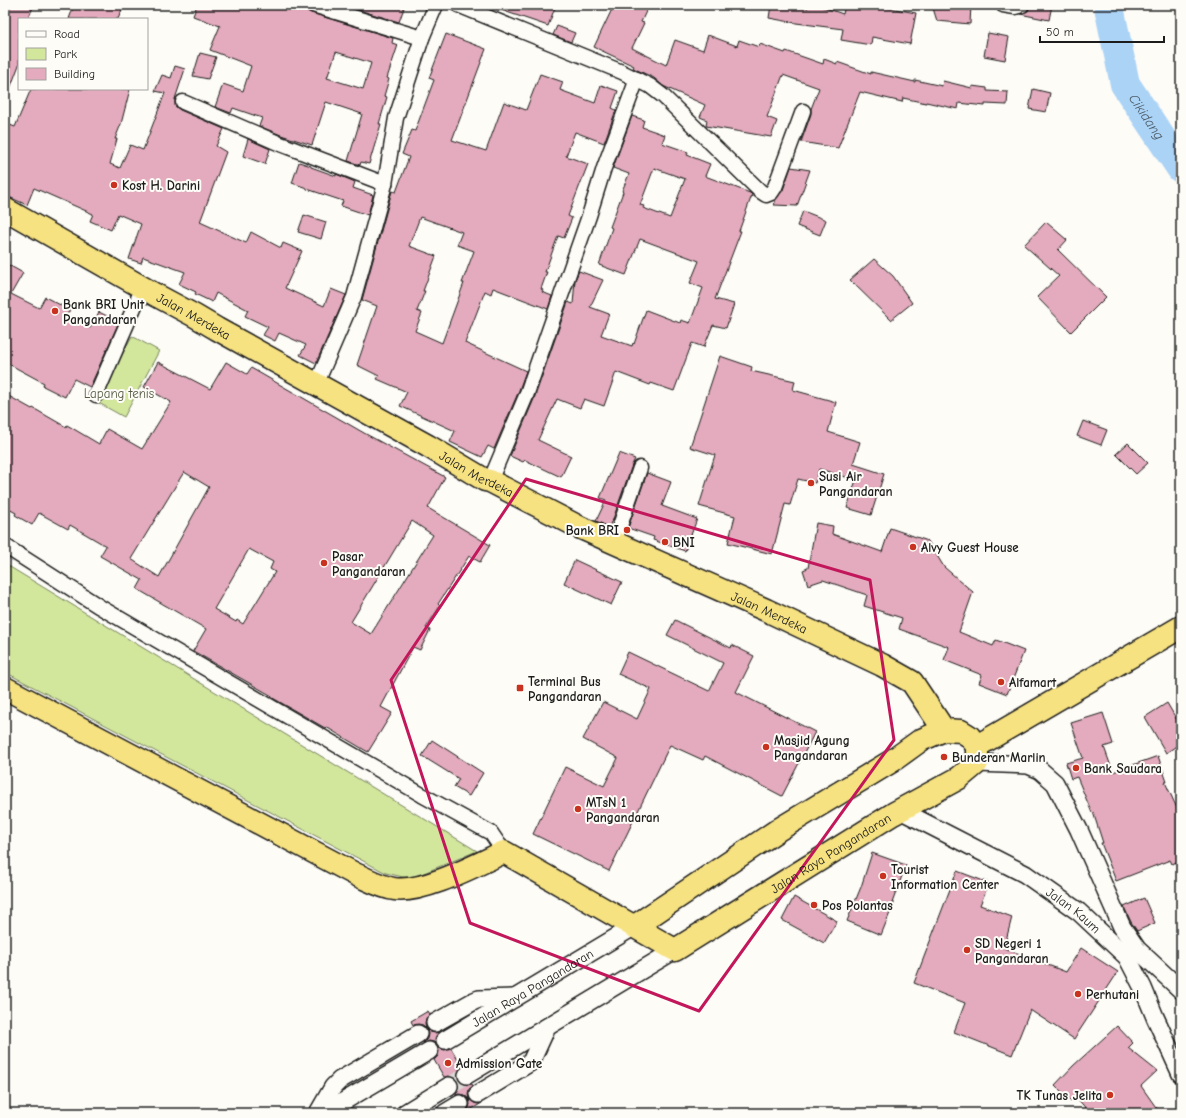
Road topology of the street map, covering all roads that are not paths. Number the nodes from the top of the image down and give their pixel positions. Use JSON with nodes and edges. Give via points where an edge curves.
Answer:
{"nodes":[{"id":1,"x":313,"y":5,"type":"edge"},
{"id":2,"x":436,"y":5,"type":"edge"},
{"id":3,"x":458,"y":5,"type":"edge"},
{"id":4,"x":1003,"y":5,"type":"edge"},
{"id":5,"x":1022,"y":5,"type":"edge"},
{"id":6,"x":422,"y":38,"type":"junction"},
{"id":7,"x":637,"y":78,"type":"junction"},
{"id":8,"x":183,"y":102,"type":"dead end"},
{"id":9,"x":804,"y":110,"type":"dead end"},
{"id":10,"x":385,"y":184,"type":"junction"},
{"id":11,"x":5,"y":209,"type":"edge"},
{"id":12,"x":143,"y":287,"type":"junction"},
{"id":13,"x":316,"y":385,"type":"junction"},
{"id":14,"x":96,"y":394,"type":"dead end"},
{"id":15,"x":640,"y":468,"type":"dead end"},
{"id":16,"x":490,"y":481,"type":"junction"},
{"id":17,"x":614,"y":543,"type":"junction"},
{"id":18,"x":5,"y":546,"type":"edge"},
{"id":19,"x":1181,"y":627,"type":"edge"},
{"id":20,"x":5,"y":688,"type":"edge"},
{"id":21,"x":944,"y":730,"type":"junction"},
{"id":22,"x":977,"y":754,"type":"junction"},
{"id":23,"x":900,"y":810,"type":"junction"},
{"id":24,"x":504,"y":852,"type":"junction"},
{"id":25,"x":635,"y":926,"type":"junction"},
{"id":26,"x":675,"y":950,"type":"junction"},
{"id":27,"x":1181,"y":990,"type":"edge"},
{"id":28,"x":517,"y":998,"type":"junction"},
{"id":29,"x":435,"y":1023,"type":"dead end"},
{"id":30,"x":547,"y":1027,"type":"junction"},
{"id":31,"x":418,"y":1034,"type":"dead end"},
{"id":32,"x":445,"y":1040,"type":"dead end"},
{"id":33,"x":428,"y":1051,"type":"dead end"},
{"id":34,"x":1181,"y":1074,"type":"edge"},
{"id":35,"x":467,"y":1075,"type":"tunnel mouth"},
{"id":36,"x":449,"y":1086,"type":"tunnel mouth"},
{"id":37,"x":478,"y":1094,"type":"dead end"},
{"id":38,"x":460,"y":1104,"type":"dead end"},
{"id":39,"x":318,"y":1113,"type":"edge"},
{"id":40,"x":324,"y":1113,"type":"edge"},
{"id":41,"x":404,"y":1113,"type":"edge"},
{"id":42,"x":445,"y":1113,"type":"edge"}],
"edges":[{"from":1,"to":6,"type":"street"},
{"from":2,"to":6,"type":"street"},
{"from":3,"to":7,"type":"street"},
{"from":4,"to":5,"type":"street"},
{"from":6,"to":10,"type":"street","via":[[396,118]]},
{"from":7,"to":9,"type":"street","via":[[663,96],[766,195],[775,187]]},
{"from":7,"to":16,"type":"street","via":[[526,396]]},
{"from":8,"to":10,"type":"street","via":[[278,143]]},
{"from":10,"to":13,"type":"street","via":[[354,297]]},
{"from":11,"to":12,"type":"highway","name":"Jalan Merdeka"},
{"from":12,"to":13,"type":"highway","name":"Jalan Merdeka"},
{"from":12,"to":14,"type":"street"},
{"from":13,"to":16,"type":"highway","name":"Jalan Merdeka"},
{"from":15,"to":17,"type":"street"},
{"from":16,"to":17,"type":"highway","name":"Jalan Merdeka"},
{"from":17,"to":21,"type":"highway","name":"Jalan Merdeka","via":[[875,661],[912,682]]},
{"from":18,"to":24,"type":"street","via":[[100,607],[491,833]]},
{"from":19,"to":22,"type":"highway","name":"Jalan Raya Pangandaran"},
{"from":20,"to":24,"type":"highway","via":[[377,884],[404,890],[423,886]]},
{"from":21,"to":22,"type":"highway","via":[[961,731],[969,736]]},
{"from":21,"to":25,"type":"highway","name":"Jalan Raya Pangandaran","via":[[921,740],[892,761],[778,830]]},
{"from":22,"to":23,"type":"highway","name":"Jalan Raya Pangandaran","via":[[959,778]]},
{"from":22,"to":27,"type":"street","name":"Jalan Kaum","via":[[1028,765],[1040,770],[1055,784],[1079,830],[1122,927],[1137,949]]},
{"from":23,"to":26,"type":"highway","name":"Jalan Raya Pangandaran"},
{"from":23,"to":34,"type":"street","name":"Jalan Kaum","via":[[1025,874],[1079,912],[1127,957],[1144,988]]},
{"from":24,"to":25,"type":"highway"},
{"from":25,"to":26,"type":"highway"},
{"from":25,"to":28,"type":"street","name":"Jalan Raya Pangandaran"},
{"from":26,"to":30,"type":"street","name":"Jalan Raya Pangandaran"},
{"from":28,"to":29,"type":"street","via":[[479,999]]},
{"from":28,"to":32,"type":"street","name":"Jalan Raya Pangandaran"},
{"from":30,"to":35,"type":"street","name":"Jalan Raya Pangandaran"},
{"from":30,"to":37,"type":"street","via":[[531,1062]]},
{"from":31,"to":39,"type":"street","via":[[340,1080],[332,1087]]},
{"from":33,"to":40,"type":"street"},
{"from":36,"to":41,"type":"street"},
{"from":38,"to":42,"type":"street"}]}
